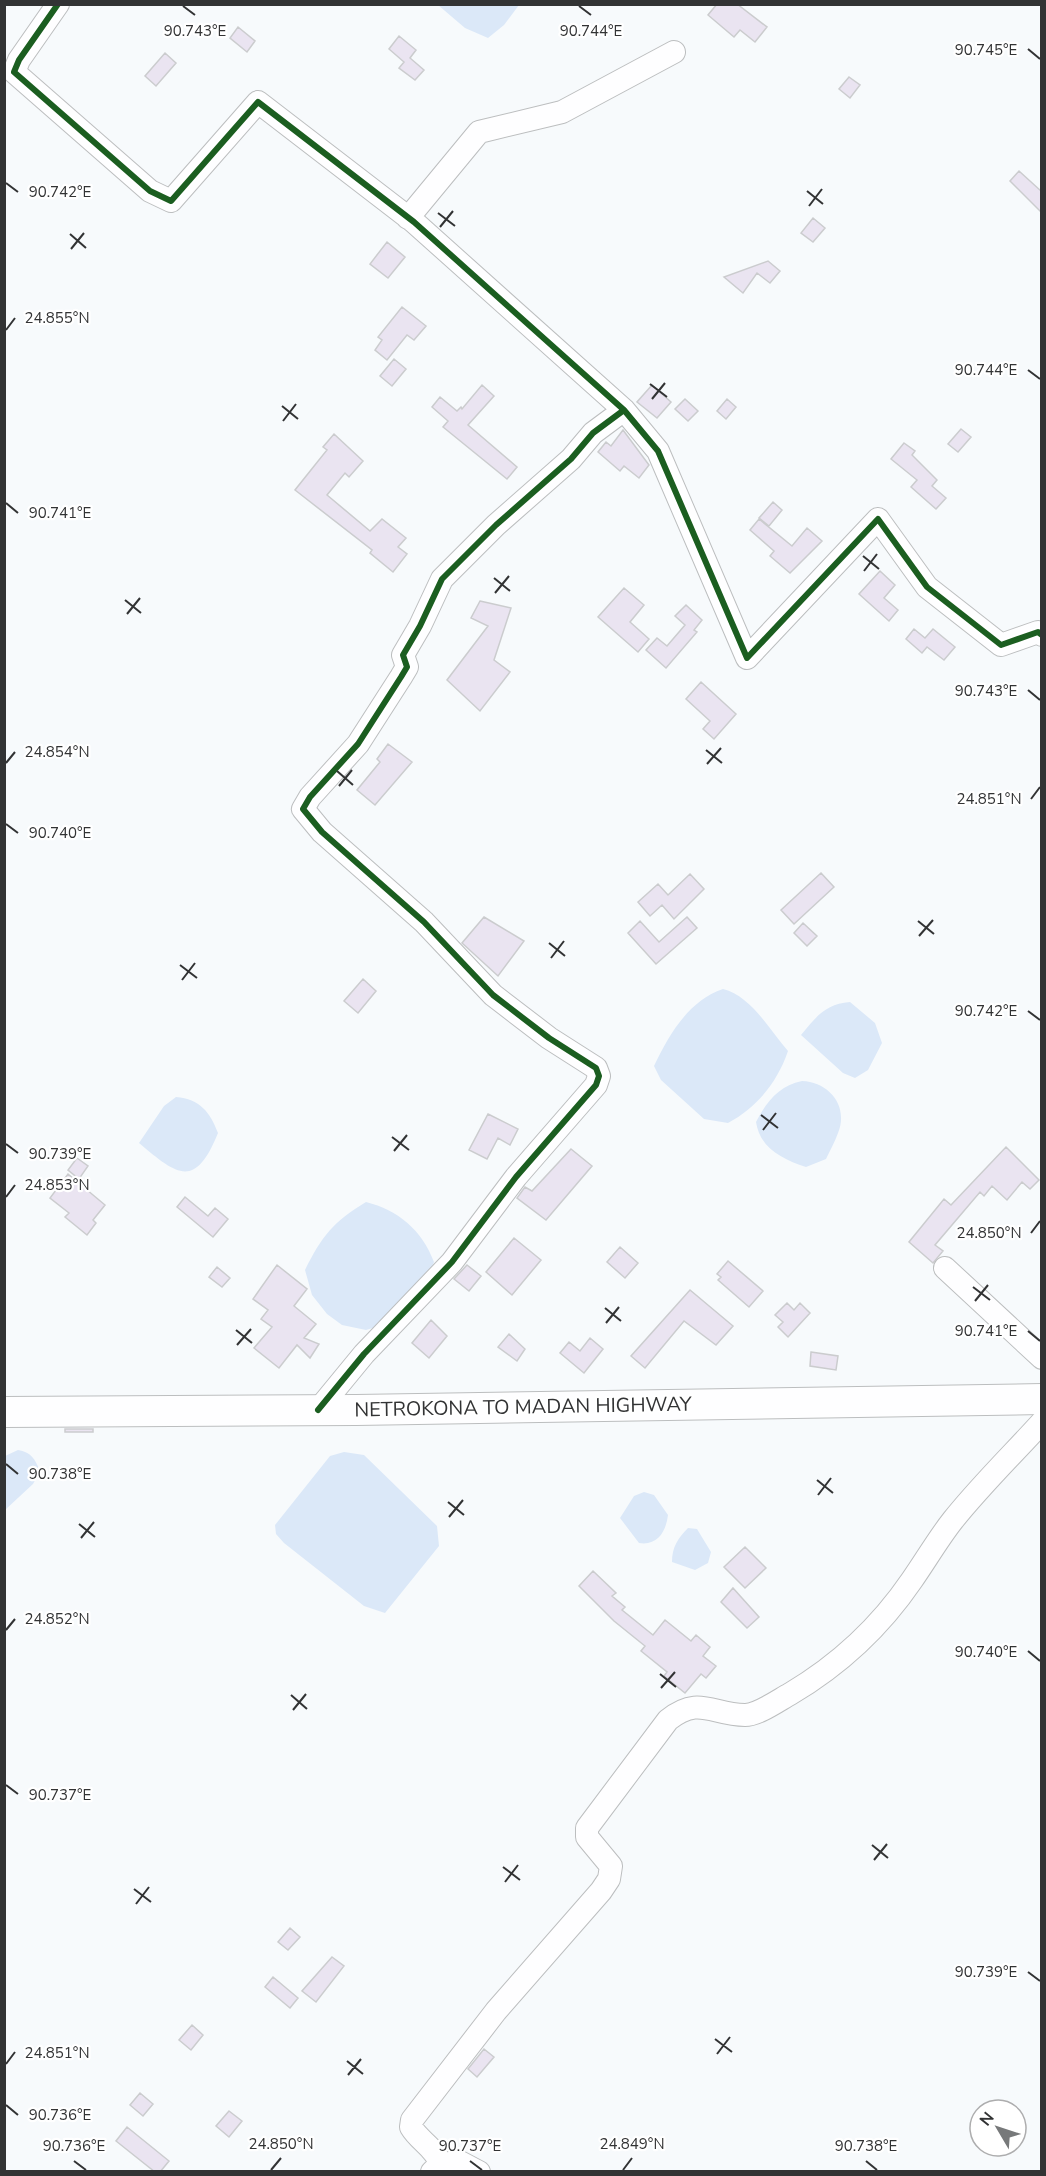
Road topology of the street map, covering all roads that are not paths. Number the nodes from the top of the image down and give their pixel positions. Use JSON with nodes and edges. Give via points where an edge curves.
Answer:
{"nodes":[{"id":1,"x":58,"y":4,"type":"edge"},
{"id":2,"x":674,"y":52,"type":"dead end"},
{"id":3,"x":408,"y":218,"type":"junction"},
{"id":4,"x":624,"y":410,"type":"junction"},
{"id":5,"x":1041,"y":635,"type":"edge"},
{"id":6,"x":945,"y":1268,"type":"dead end"},
{"id":7,"x":1041,"y":1358,"type":"edge"},
{"id":8,"x":1041,"y":1399,"type":"edge"},
{"id":9,"x":318,"y":1410,"type":"junction"},
{"id":10,"x":4,"y":1412,"type":"edge"},
{"id":11,"x":1041,"y":1422,"type":"edge"},
{"id":12,"x":436,"y":2168,"type":"edge"},
{"id":13,"x":479,"y":2172,"type":"edge"}],
"edges":[{"from":1,"to":3,"type":"street","via":[[14,72],[150,191],[171,201],[258,102]]},
{"from":2,"to":3,"type":"street","via":[[562,112],[479,132]]},
{"from":3,"to":4,"type":"street"},
{"from":4,"to":5,"type":"street","via":[[658,451],[747,658],[878,519],[927,587],[1001,645],[1038,632]]},
{"from":4,"to":9,"type":"street","via":[[593,434],[442,579],[403,656],[406,667],[401,678],[358,744],[303,809],[322,832],[432,929],[493,995],[596,1068],[599,1076],[596,1085],[516,1177],[452,1262],[364,1354]]},
{"from":6,"to":7,"type":"street"},
{"from":8,"to":9,"type":"main road","name":"NETROKONA TO MADAN HIGHWAY"},
{"from":9,"to":10,"type":"main road","name":"NETROKONA TO MADAN HIGHWAY"},
{"from":11,"to":12,"type":"street","via":[[964,1507],[880,1620],[834,1666],[747,1715],[698,1706],[668,1720],[587,1828],[587,1837],[611,1866],[609,1879],[496,2011],[412,2120],[411,2127],[438,2156]]},
{"from":12,"to":13,"type":"street","via":[[460,2162]]}]}
